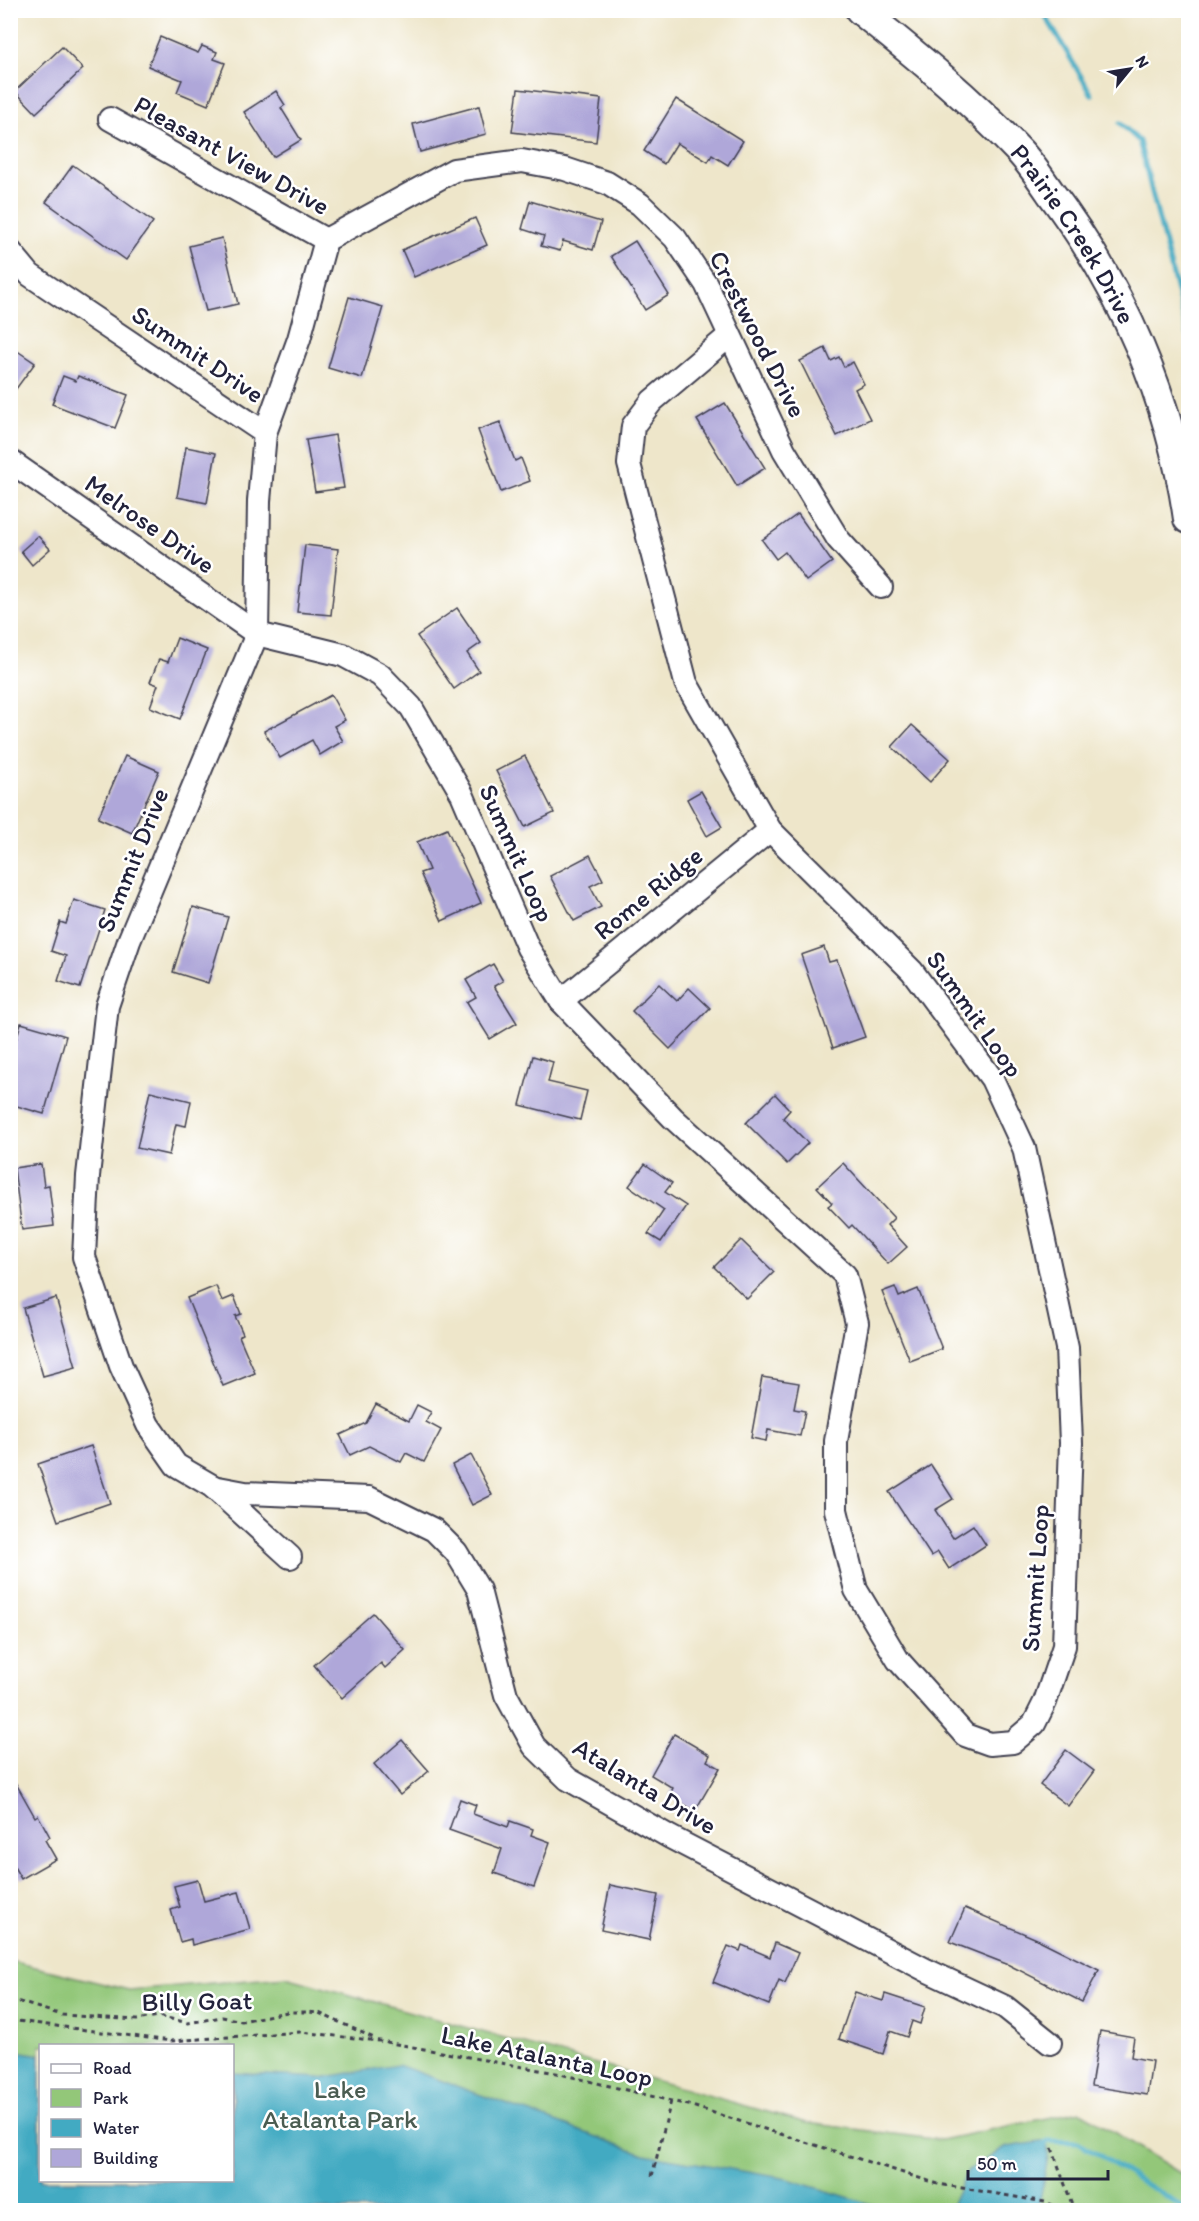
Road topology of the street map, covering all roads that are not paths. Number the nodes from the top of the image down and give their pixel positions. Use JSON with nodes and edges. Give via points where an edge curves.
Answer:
{"nodes":[{"id":1,"x":860,"y":10,"type":"edge"},
{"id":2,"x":110,"y":119,"type":"dead end"},
{"id":3,"x":326,"y":240,"type":"junction"},
{"id":4,"x":10,"y":251,"type":"edge"},
{"id":5,"x":729,"y":336,"type":"junction"},
{"id":6,"x":265,"y":433,"type":"junction"},
{"id":7,"x":10,"y":461,"type":"edge"},
{"id":8,"x":1188,"y":519,"type":"edge"},
{"id":9,"x":881,"y":587,"type":"dead end"},
{"id":10,"x":257,"y":634,"type":"junction"},
{"id":11,"x":770,"y":830,"type":"junction"},
{"id":12,"x":561,"y":1001,"type":"junction"},
{"id":13,"x":212,"y":1486,"type":"junction"},
{"id":14,"x":290,"y":1557,"type":"dead end"},
{"id":15,"x":1050,"y":2043,"type":"dead end"}],
"edges":[{"from":1,"to":8,"type":"main road","name":"Prairie Creek Drive","via":[[929,66],[1021,153],[1084,236],[1109,278],[1157,388]]},
{"from":2,"to":3,"type":"street","name":"Pleasant View Drive"},
{"from":3,"to":5,"type":"street","name":"Crestwood Drive","via":[[454,170],[522,160],[565,169],[615,188],[640,204],[675,238],[706,284]]},
{"from":3,"to":6,"type":"street","via":[[298,339]]},
{"from":4,"to":6,"type":"street","name":"Summit Drive","via":[[30,275]]},
{"from":5,"to":9,"type":"street","name":"Crestwood Drive","via":[[784,450],[832,529]]},
{"from":5,"to":11,"type":"street","name":"Summit Loop","via":[[652,401],[633,426],[629,464],[686,683]]},
{"from":6,"to":10,"type":"street","name":"Summit Drive","via":[[259,501]]},
{"from":7,"to":10,"type":"street","name":"Melrose Drive"},
{"from":10,"to":12,"type":"street","name":"Summit Loop","via":[[344,655],[380,675],[411,707],[462,794],[528,948]]},
{"from":10,"to":13,"type":"street","name":"Summit Drive","via":[[129,941],[107,1006],[88,1176],[84,1257],[121,1366],[148,1425],[176,1465]]},
{"from":11,"to":12,"type":"street","name":"Rome Ridge"},
{"from":11,"to":12,"type":"street","name":"Summit Loop","via":[[912,971],[992,1079],[1024,1148],[1067,1348],[1071,1443],[1064,1646],[1034,1724],[1013,1742],[990,1744],[965,1735],[898,1660],[856,1590],[836,1510],[837,1441],[857,1323],[845,1275],[673,1118]]},
{"from":13,"to":14,"type":"street","name":"Summit Drive"},
{"from":13,"to":15,"type":"street","name":"Atalanta Drive","via":[[245,1493],[369,1498],[434,1530],[456,1552],[479,1590],[506,1695],[534,1746],[568,1779],[670,1837],[1005,2007]]}]}
